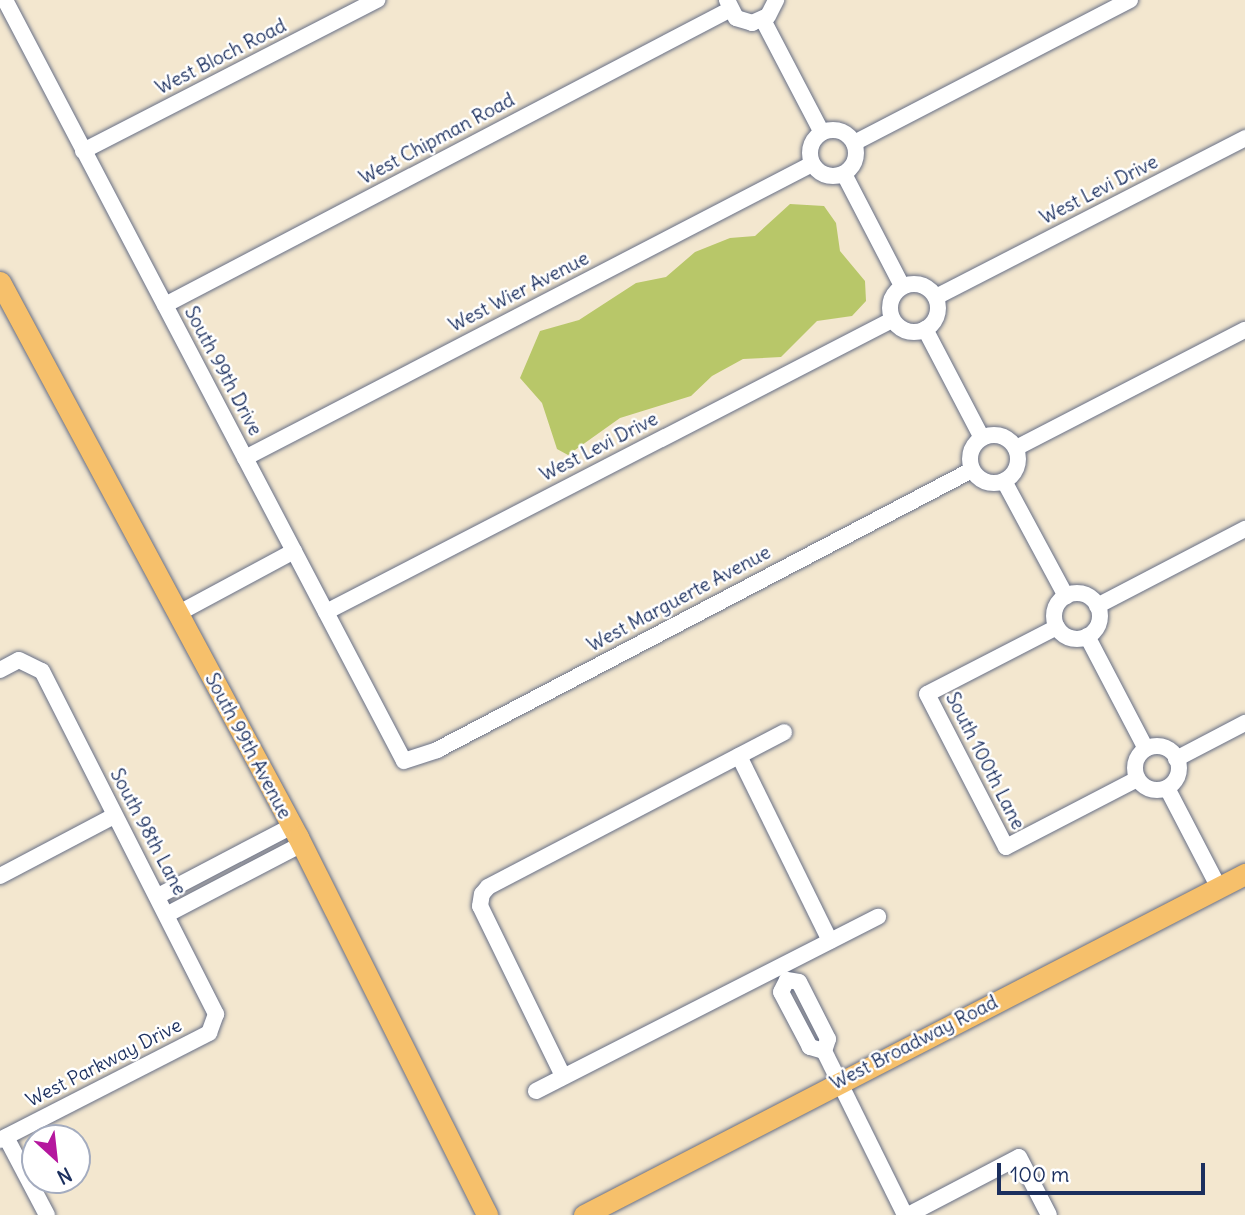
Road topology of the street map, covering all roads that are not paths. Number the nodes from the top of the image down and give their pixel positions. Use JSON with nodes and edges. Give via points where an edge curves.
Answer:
{"nodes":[{"id":1,"x":5,"y":0,"type":"edge"},
{"id":2,"x":377,"y":0,"type":"edge"},
{"id":3,"x":776,"y":0,"type":"edge"},
{"id":4,"x":1130,"y":0,"type":"edge"},
{"id":5,"x":728,"y":5,"type":"edge"},
{"id":6,"x":763,"y":20,"type":"junction"},
{"id":7,"x":821,"y":132,"type":"junction"},
{"id":8,"x":1245,"y":138,"type":"edge"},
{"id":9,"x":854,"y":143,"type":"junction"},
{"id":10,"x":83,"y":151,"type":"junction"},
{"id":11,"x":812,"y":164,"type":"junction"},
{"id":12,"x":844,"y":174,"type":"junction"},
{"id":13,"x":0,"y":282,"type":"edge"},
{"id":14,"x":902,"y":286,"type":"junction"},
{"id":15,"x":936,"y":297,"type":"junction"},
{"id":16,"x":165,"y":305,"type":"junction"},
{"id":17,"x":892,"y":320,"type":"junction"},
{"id":18,"x":925,"y":329,"type":"junction"},
{"id":19,"x":1245,"y":330,"type":"edge"},
{"id":20,"x":982,"y":438,"type":"junction"},
{"id":21,"x":1016,"y":448,"type":"junction"},
{"id":22,"x":245,"y":458,"type":"junction"},
{"id":23,"x":972,"y":470,"type":"junction"},
{"id":24,"x":1004,"y":481,"type":"junction"},
{"id":25,"x":1245,"y":529,"type":"edge"},
{"id":26,"x":294,"y":551,"type":"junction"},
{"id":27,"x":1066,"y":596,"type":"junction"},
{"id":28,"x":1097,"y":606,"type":"junction"},
{"id":29,"x":326,"y":612,"type":"junction"},
{"id":30,"x":177,"y":614,"type":"junction"},
{"id":31,"x":1057,"y":627,"type":"junction"},
{"id":32,"x":1087,"y":636,"type":"junction"},
{"id":33,"x":0,"y":670,"type":"edge"},
{"id":34,"x":1245,"y":723,"type":"edge"},
{"id":35,"x":783,"y":732,"type":"dead end"},
{"id":36,"x":1146,"y":749,"type":"junction"},
{"id":37,"x":739,"y":757,"type":"junction"},
{"id":38,"x":1177,"y":759,"type":"junction"},
{"id":39,"x":404,"y":761,"type":"joint"},
{"id":40,"x":1137,"y":779,"type":"junction"},
{"id":41,"x":1167,"y":788,"type":"junction"},
{"id":42,"x":114,"y":816,"type":"junction"},
{"id":43,"x":297,"y":835,"type":"junction"},
{"id":44,"x":1245,"y":874,"type":"edge"},
{"id":45,"x":0,"y":876,"type":"edge"},
{"id":46,"x":1219,"y":888,"type":"junction"},
{"id":47,"x":158,"y":896,"type":"junction"},
{"id":48,"x":168,"y":914,"type":"junction"},
{"id":49,"x":878,"y":918,"type":"dead end"},
{"id":50,"x":830,"y":941,"type":"junction"},
{"id":51,"x":784,"y":973,"type":"junction"},
{"id":52,"x":216,"y":1014,"type":"joint"},
{"id":53,"x":563,"y":1076,"type":"junction"},
{"id":54,"x":839,"y":1082,"type":"junction"},
{"id":55,"x":536,"y":1091,"type":"dead end"},
{"id":56,"x":3,"y":1138,"type":"edge"},
{"id":57,"x":47,"y":1215,"type":"edge"},
{"id":58,"x":487,"y":1215,"type":"edge"},
{"id":59,"x":584,"y":1215,"type":"edge"},
{"id":60,"x":906,"y":1215,"type":"edge"},
{"id":61,"x":1049,"y":1215,"type":"edge"}],
"edges":[{"from":1,"to":10,"type":"street","name":"South 99th Drive"},
{"from":2,"to":10,"type":"street","name":"West Bloch Road"},
{"from":3,"to":6,"type":"street"},
{"from":4,"to":9,"type":"street"},
{"from":5,"to":6,"type":"street","via":[[747,23]]},
{"from":5,"to":16,"type":"street","name":"West Chipman Road"},
{"from":6,"to":7,"type":"street"},
{"from":7,"to":9,"type":"street","via":[[843,132]]},
{"from":7,"to":11,"type":"street","via":[[810,146]]},
{"from":8,"to":15,"type":"street","name":"West Levi Drive"},
{"from":9,"to":12,"type":"street","via":[[854,164]]},
{"from":10,"to":16,"type":"street","name":"South 99th Drive"},
{"from":11,"to":12,"type":"street","via":[[826,176]]},
{"from":11,"to":22,"type":"street","name":"West Wier Avenue"},
{"from":12,"to":14,"type":"street"},
{"from":13,"to":30,"type":"main road","name":"South 99th Avenue"},
{"from":14,"to":15,"type":"street","via":[[925,286]]},
{"from":14,"to":17,"type":"street","via":[[892,297]]},
{"from":15,"to":18,"type":"street","via":[[936,318]]},
{"from":16,"to":22,"type":"street","name":"South 99th Drive"},
{"from":17,"to":18,"type":"street","via":[[903,330]]},
{"from":17,"to":29,"type":"street","name":"West Levi Drive"},
{"from":18,"to":20,"type":"street"},
{"from":19,"to":21,"type":"street"},
{"from":20,"to":21,"type":"street","via":[[1000,435]]},
{"from":20,"to":23,"type":"street","via":[[971,452]]},
{"from":21,"to":24,"type":"street","via":[[1016,469]]},
{"from":22,"to":26,"type":"street","name":"South 99th Drive"},
{"from":23,"to":24,"type":"street","via":[[986,482]]},
{"from":23,"to":39,"type":"street","name":"West Marguerte Avenue","via":[[437,750]]},
{"from":24,"to":27,"type":"street"},
{"from":25,"to":28,"type":"street"},
{"from":26,"to":29,"type":"street","name":"South 99th Drive"},
{"from":26,"to":30,"type":"street"},
{"from":27,"to":28,"type":"street","via":[[1081,594]]},
{"from":27,"to":31,"type":"street","via":[[1056,606]]},
{"from":28,"to":32,"type":"street","via":[[1097,626]]},
{"from":29,"to":39,"type":"street","name":"South 99th Drive"},
{"from":30,"to":43,"type":"main road","name":"South 99th Avenue"},
{"from":31,"to":32,"type":"street","via":[[1068,637]]},
{"from":31,"to":40,"type":"street","name":"South 100th Lane","via":[[927,694],[1006,847]]},
{"from":32,"to":36,"type":"street"},
{"from":33,"to":42,"type":"street","name":"South 98th Lane","via":[[19,660],[42,671]]},
{"from":34,"to":38,"type":"street"},
{"from":35,"to":37,"type":"street"},
{"from":36,"to":38,"type":"street","via":[[1164,747]]},
{"from":36,"to":40,"type":"street","via":[[1134,765]]},
{"from":37,"to":50,"type":"street"},
{"from":37,"to":53,"type":"street","via":[[482,894],[481,906]]},
{"from":38,"to":41,"type":"street","via":[[1178,775]]},
{"from":40,"to":41,"type":"street","via":[[1154,790]]},
{"from":41,"to":46,"type":"street"},
{"from":42,"to":45,"type":"street"},
{"from":42,"to":47,"type":"street","name":"South 98th Lane"},
{"from":43,"to":47,"type":"street"},
{"from":43,"to":48,"type":"street"},
{"from":43,"to":58,"type":"main road","name":"South 99th Avenue"},
{"from":44,"to":46,"type":"main road","name":"West Broadway Road"},
{"from":46,"to":54,"type":"main road","name":"West Broadway Road"},
{"from":47,"to":48,"type":"street","name":"South 98th Lane"},
{"from":48,"to":52,"type":"street","name":"South 98th Lane"},
{"from":49,"to":50,"type":"street"},
{"from":50,"to":51,"type":"street"},
{"from":51,"to":53,"type":"street"},
{"from":51,"to":54,"type":"street","via":[[799,982],[828,1038],[824,1051]]},
{"from":52,"to":56,"type":"street","name":"West Parkway Drive","via":[[209,1032]]},
{"from":53,"to":55,"type":"street"},
{"from":54,"to":59,"type":"main road","name":"West Broadway Road"},
{"from":54,"to":60,"type":"street"},
{"from":56,"to":57,"type":"street"},
{"from":60,"to":61,"type":"street","via":[[1019,1157]]}]}
